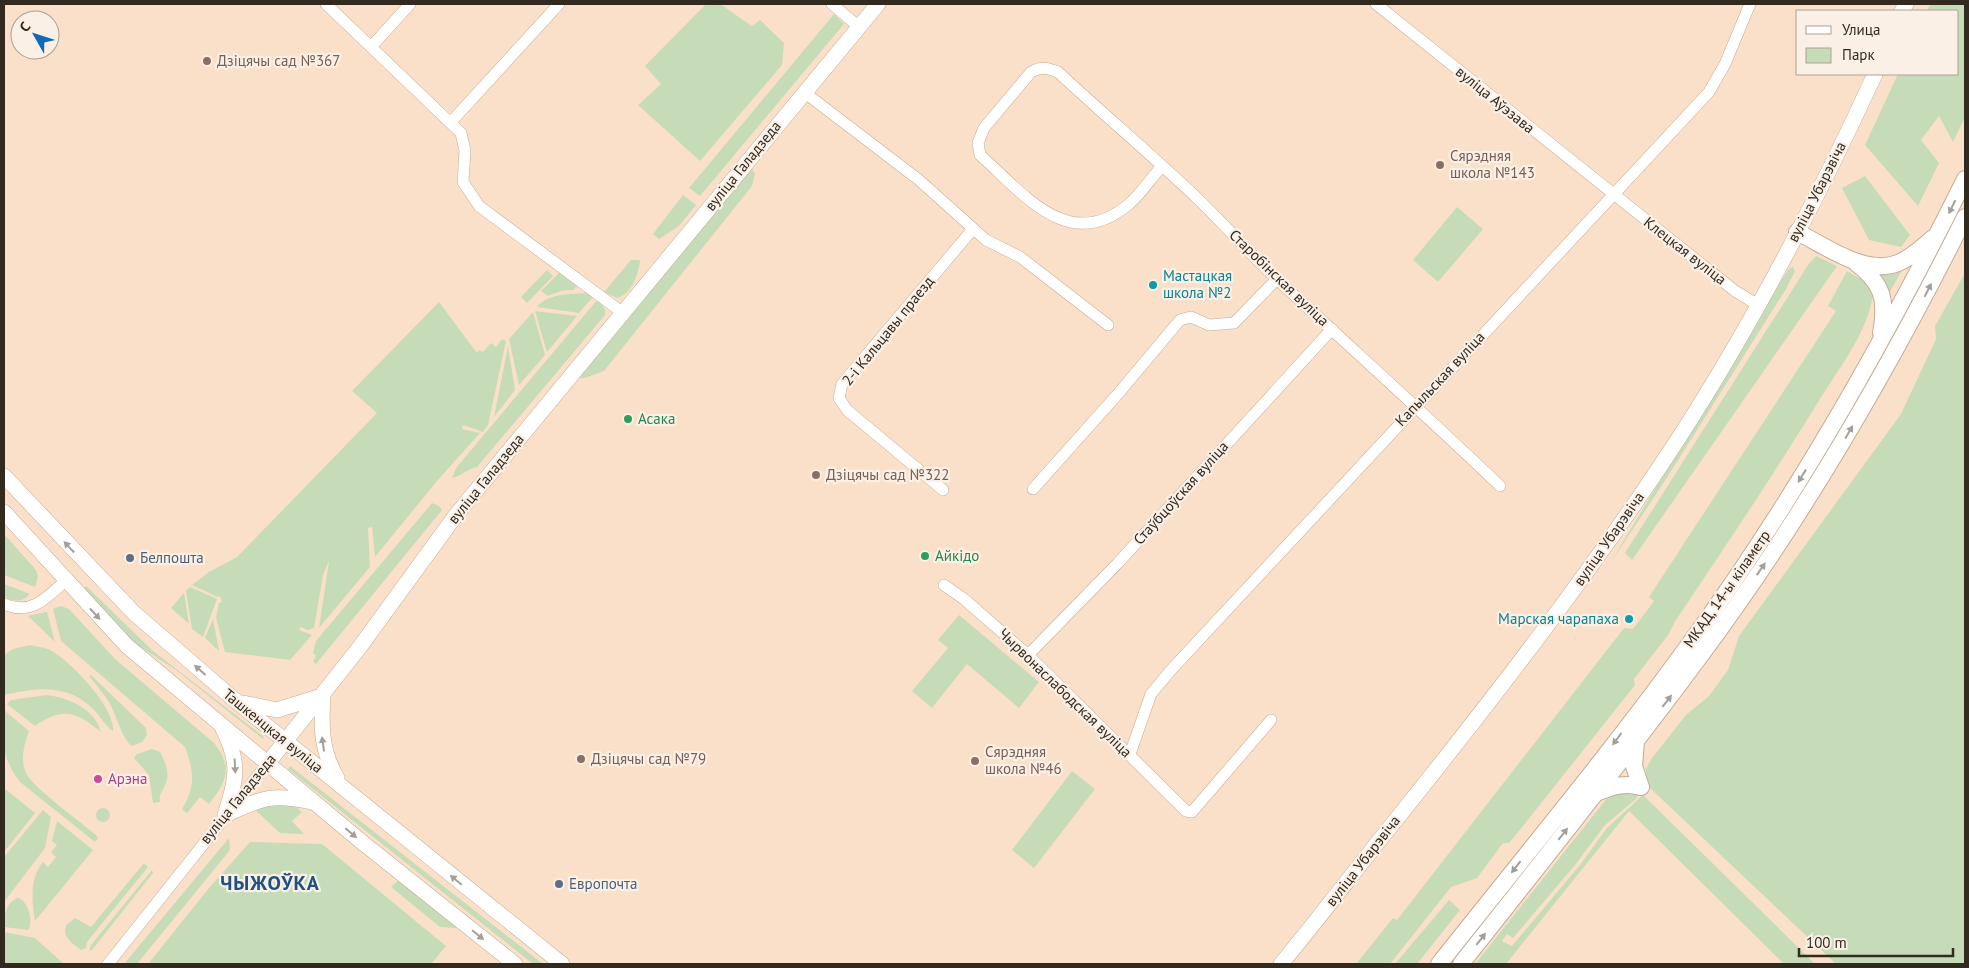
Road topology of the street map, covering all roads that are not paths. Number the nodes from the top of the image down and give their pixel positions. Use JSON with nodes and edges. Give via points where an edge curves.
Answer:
{"nodes":[{"id":1,"x":326,"y":4,"type":"edge"},
{"id":2,"x":410,"y":4,"type":"edge"},
{"id":3,"x":559,"y":4,"type":"edge"},
{"id":4,"x":832,"y":4,"type":"edge"},
{"id":5,"x":878,"y":4,"type":"edge"},
{"id":6,"x":1376,"y":4,"type":"edge"},
{"id":7,"x":1750,"y":4,"type":"edge"},
{"id":8,"x":859,"y":27,"type":"junction"},
{"id":9,"x":371,"y":47,"type":"junction"},
{"id":10,"x":1875,"y":75,"type":"edge"},
{"id":11,"x":804,"y":92,"type":"junction"},
{"id":12,"x":451,"y":122,"type":"junction"},
{"id":13,"x":1162,"y":166,"type":"junction"},
{"id":14,"x":1965,"y":179,"type":"edge"},
{"id":15,"x":1614,"y":195,"type":"junction"},
{"id":16,"x":1965,"y":216,"type":"edge"},
{"id":17,"x":974,"y":229,"type":"junction"},
{"id":18,"x":1797,"y":232,"type":"junction"},
{"id":19,"x":1938,"y":234,"type":"junction"},
{"id":20,"x":1850,"y":259,"type":"junction"},
{"id":21,"x":1277,"y":279,"type":"junction"},
{"id":22,"x":1758,"y":305,"type":"junction"},
{"id":23,"x":623,"y":313,"type":"junction"},
{"id":24,"x":1108,"y":325,"type":"dead end"},
{"id":25,"x":1332,"y":329,"type":"junction"},
{"id":26,"x":1879,"y":343,"type":"junction"},
{"id":27,"x":1415,"y":405,"type":"junction"},
{"id":28,"x":4,"y":476,"type":"edge"},
{"id":29,"x":1500,"y":486,"type":"dead end"},
{"id":30,"x":1032,"y":489,"type":"dead end"},
{"id":31,"x":942,"y":490,"type":"dead end"},
{"id":32,"x":4,"y":512,"type":"edge"},
{"id":33,"x":84,"y":562,"type":"junction"},
{"id":34,"x":65,"y":581,"type":"junction"},
{"id":35,"x":944,"y":586,"type":"dead end"},
{"id":36,"x":4,"y":604,"type":"edge"},
{"id":37,"x":1028,"y":655,"type":"junction"},
{"id":38,"x":323,"y":696,"type":"junction"},
{"id":39,"x":237,"y":702,"type":"junction"},
{"id":40,"x":1271,"y":720,"type":"dead end"},
{"id":41,"x":219,"y":721,"type":"junction"},
{"id":42,"x":1637,"y":739,"type":"junction"},
{"id":43,"x":285,"y":740,"type":"junction"},
{"id":44,"x":1130,"y":754,"type":"junction"},
{"id":45,"x":268,"y":763,"type":"junction"},
{"id":46,"x":342,"y":787,"type":"junction"},
{"id":47,"x":1596,"y":793,"type":"junction"},
{"id":48,"x":314,"y":802,"type":"junction"},
{"id":49,"x":225,"y":815,"type":"junction"},
{"id":50,"x":108,"y":964,"type":"edge"},
{"id":51,"x":515,"y":964,"type":"edge"},
{"id":52,"x":562,"y":964,"type":"edge"},
{"id":53,"x":1281,"y":964,"type":"edge"},
{"id":54,"x":1439,"y":964,"type":"edge"},
{"id":55,"x":1461,"y":964,"type":"edge"}],
"edges":[{"from":1,"to":9,"type":"street"},
{"from":2,"to":9,"type":"street"},
{"from":3,"to":12,"type":"street"},
{"from":4,"to":8,"type":"street"},
{"from":5,"to":8,"type":"main road","name":"вуліца Галадзеда"},
{"from":6,"to":15,"type":"street","name":"вуліца Аўэзава"},
{"from":7,"to":15,"type":"street","name":"Капыльская вуліца","via":[[1725,64],[1709,92]]},
{"from":8,"to":11,"type":"main road","name":"вуліца Галадзеда"},
{"from":9,"to":12,"type":"street"},
{"from":10,"to":18,"type":"main road","name":"вуліца Убарэвіча"},
{"from":11,"to":17,"type":"street","via":[[919,180]]},
{"from":11,"to":23,"type":"main road","name":"вуліца Галадзеда"},
{"from":12,"to":23,"type":"street","via":[[460,133],[465,151],[463,182],[479,206]]},
{"from":13,"to":13,"type":"street","name":"Старобінская вуліца","via":[[1129,204],[1101,222],[1081,225],[1036,206],[980,155],[978,143],[984,128],[1031,72],[1046,67],[1058,72]]},
{"from":13,"to":21,"type":"street","name":"Старобінская вуліца"},
{"from":14,"to":19,"type":"highway","name":"МКАД, 14-ы кіламетр","one_way":true},
{"from":15,"to":22,"type":"street","name":"Клецкая вуліца","via":[[1735,291]]},
{"from":15,"to":27,"type":"street","name":"Капыльская вуліца"},
{"from":42,"to":16,"type":"highway","name":"МКАД, 14-ы кіламетр","one_way":true,"via":[[1699,658],[1839,449],[1902,341]]},
{"from":17,"to":24,"type":"street","via":[[986,240],[1020,257]]},
{"from":17,"to":31,"type":"street","name":"2-і Кальцавы праезд","via":[[842,384],[839,398],[847,410]]},
{"from":18,"to":20,"type":"highway"},
{"from":18,"to":22,"type":"main road","name":"вуліца Убарэвіча"},
{"from":19,"to":20,"type":"highway","via":[[1897,264],[1877,266]]},
{"from":19,"to":26,"type":"highway","name":"МКАД, 14-ы кіламетр"},
{"from":20,"to":26,"type":"highway","via":[[1880,287],[1884,315]]},
{"from":21,"to":25,"type":"street","name":"Старобінская вуліца"},
{"from":21,"to":30,"type":"street","via":[[1234,323],[1210,326],[1191,317],[1180,320]]},
{"from":22,"to":53,"type":"main road","name":"вуліца Убарэвіча","via":[[1668,454],[1578,584],[1490,701]]},
{"from":23,"to":38,"type":"main road","name":"вуліца Галадзеда","via":[[456,516]]},
{"from":25,"to":27,"type":"street","name":"Старобінская вуліца"},
{"from":25,"to":37,"type":"street","name":"Стаўбцоўская вуліца","via":[[1117,564]]},
{"from":26,"to":54,"type":"highway","name":"МКАД, 14-ы кіламетр","one_way":true,"via":[[1771,526],[1689,645]]},
{"from":27,"to":29,"type":"street","name":"Старобінская вуліца"},
{"from":27,"to":44,"type":"street","name":"Капыльская вуліца","via":[[1151,694]]},
{"from":33,"to":28,"type":"main road","name":"Ташкенцкая вуліца","one_way":true},
{"from":32,"to":34,"type":"main road","name":"Ташкенцкая вуліца"},
{"from":33,"to":34,"type":"main road"},
{"from":39,"to":33,"type":"main road","name":"Ташкенцкая вуліца","one_way":true,"via":[[134,613]]},
{"from":34,"to":36,"type":"street","via":[[43,602],[13,608]]},
{"from":34,"to":41,"type":"main road","name":"Ташкенцкая вуліца","one_way":true,"via":[[127,646]]},
{"from":35,"to":37,"type":"street","name":"Чырвонаслабодская вуліца","via":[[964,599]]},
{"from":37,"to":44,"type":"street","name":"Чырвонаслабодская вуліца"},
{"from":38,"to":39,"type":"main road","via":[[276,710]]},
{"from":38,"to":43,"type":"main road","name":"вуліца Галадзеда"},
{"from":46,"to":38,"type":"main road","one_way":true,"via":[[324,751],[321,729]]},
{"from":39,"to":43,"type":"main road","name":"Ташкенцкая вуліца"},
{"from":40,"to":44,"type":"street","name":"Чырвонаслабодская вуліца","via":[[1192,812],[1180,806]]},
{"from":41,"to":45,"type":"main road","name":"Ташкенцкая вуліца"},
{"from":41,"to":49,"type":"main road","one_way":true,"via":[[236,762],[236,780]]},
{"from":42,"to":47,"type":"highway","name":"МКАД, 14-ы кіламетр"},
{"from":42,"to":47,"type":"highway","via":[[1634,766],[1641,787],[1616,785]]},
{"from":43,"to":45,"type":"main road","name":"вуліца Галадзеда"},
{"from":43,"to":46,"type":"main road","name":"Ташкенцкая вуліца"},
{"from":45,"to":48,"type":"main road","name":"Ташкенцкая вуліца"},
{"from":45,"to":49,"type":"street","name":"вуліца Галадзеда"},
{"from":52,"to":46,"type":"main road","name":"Ташкенцкая вуліца","one_way":true},
{"from":55,"to":47,"type":"highway","one_way":true},
{"from":48,"to":49,"type":"main road","via":[[285,796],[270,797]]},
{"from":48,"to":51,"type":"main road","name":"Ташкенцкая вуліца","one_way":true},
{"from":49,"to":50,"type":"street","name":"вуліца Галадзеда"}]}
